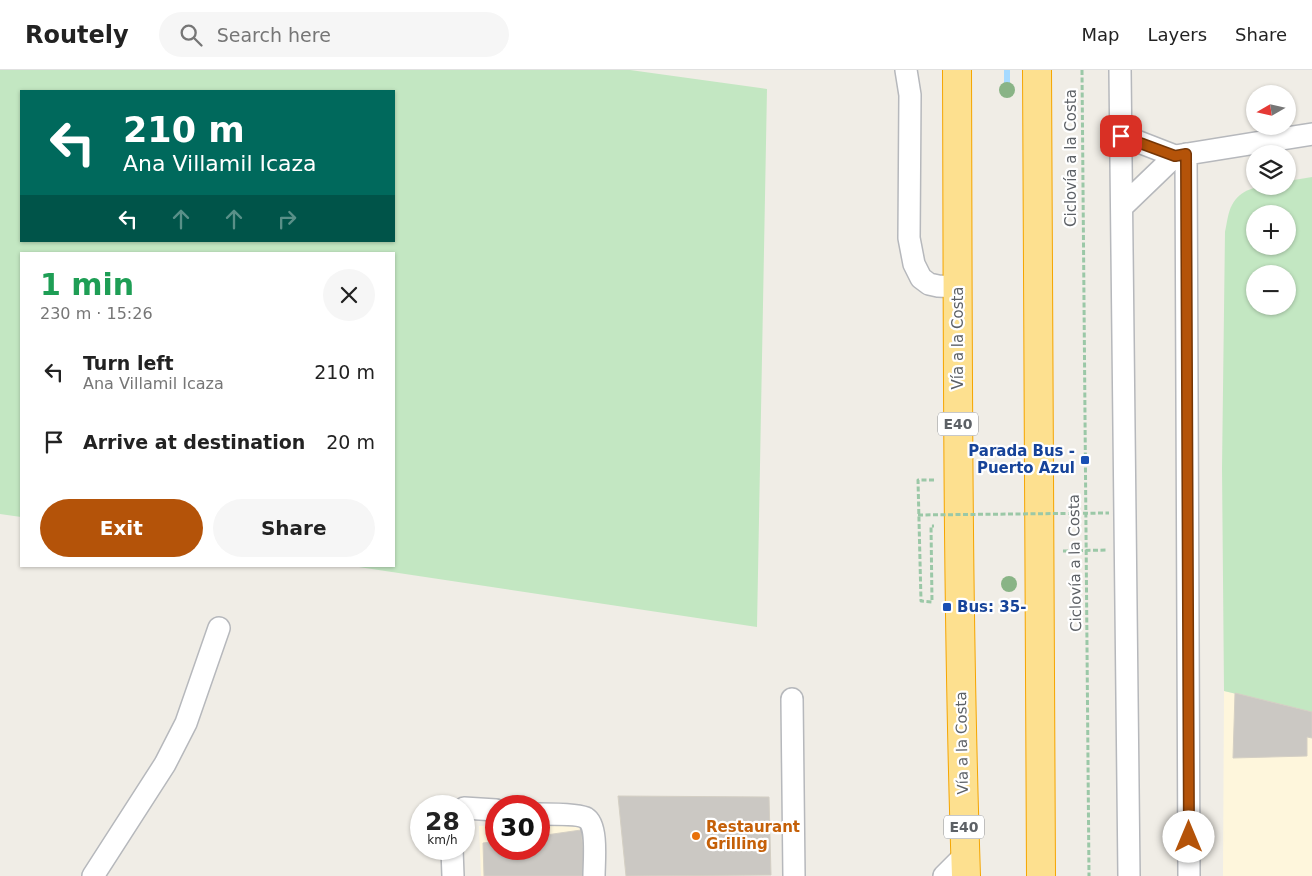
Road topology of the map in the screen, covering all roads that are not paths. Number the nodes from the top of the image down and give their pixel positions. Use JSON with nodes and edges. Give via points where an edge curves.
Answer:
{"nodes":[{"id":1,"x":906,"y":70,"type":"edge"},
{"id":2,"x":957,"y":70,"type":"edge"},
{"id":3,"x":1037,"y":70,"type":"edge"},
{"id":4,"x":1120,"y":70,"type":"edge"},
{"id":5,"x":1312,"y":134,"type":"edge"},
{"id":6,"x":1121,"y":136,"type":"junction"},
{"id":7,"x":1180,"y":155,"type":"junction"},
{"id":8,"x":1122,"y":207,"type":"junction"},
{"id":9,"x":958,"y":287,"type":"junction"},
{"id":10,"x":219,"y":628,"type":"dead end"},
{"id":11,"x":792,"y":699,"type":"dead end"},
{"id":12,"x":550,"y":815,"type":"edge"},
{"id":13,"x":452,"y":860,"type":"edge"},
{"id":14,"x":965,"y":866,"type":"edge"},
{"id":15,"x":93,"y":876,"type":"edge"},
{"id":16,"x":453,"y":876,"type":"edge"},
{"id":17,"x":594,"y":876,"type":"edge"},
{"id":18,"x":794,"y":876,"type":"edge"},
{"id":19,"x":944,"y":876,"type":"edge"},
{"id":20,"x":1040,"y":876,"type":"edge"},
{"id":21,"x":1129,"y":876,"type":"edge"},
{"id":22,"x":1189,"y":876,"type":"edge"}],
"edges":[{"from":1,"to":9,"type":"street","via":[[910,95],[909,238],[914,264],[921,278],[930,284]]},
{"from":2,"to":9,"type":"highway","name":"Vía a la Costa","number":"E40"},
{"from":3,"to":20,"type":"highway"},
{"from":4,"to":6,"type":"street"},
{"from":5,"to":7,"type":"street"},
{"from":6,"to":7,"type":"street"},
{"from":6,"to":8,"type":"street"},
{"from":7,"to":8,"type":"street"},
{"from":7,"to":22,"type":"street"},
{"from":8,"to":21,"type":"street"},
{"from":9,"to":14,"type":"highway","name":"Vía a la Costa","number":"E40"},
{"from":10,"to":15,"type":"street","via":[[186,723],[165,764]]},
{"from":11,"to":18,"type":"street"},
{"from":12,"to":17,"type":"street","via":[[585,817],[591,822]]},
{"from":13,"to":16,"type":"street"},
{"from":14,"to":19,"type":"street"}]}
